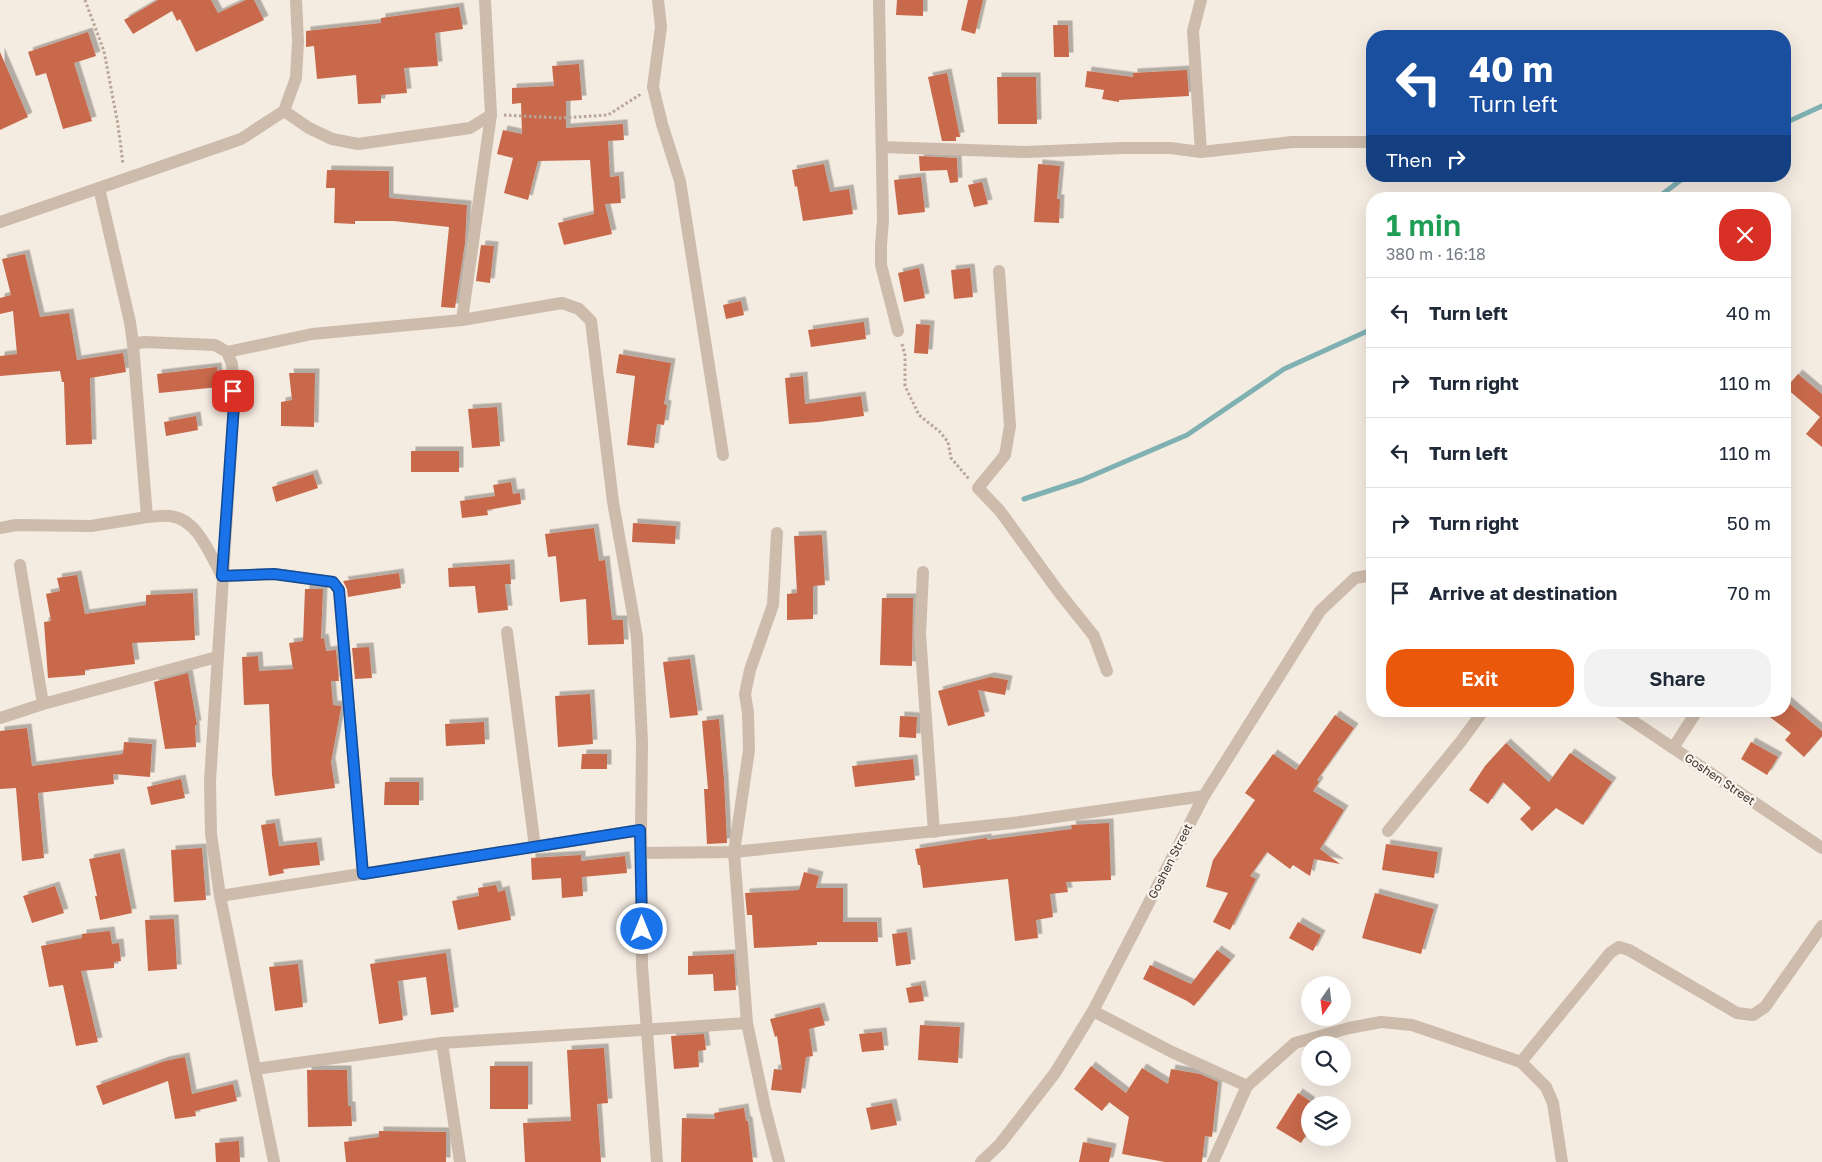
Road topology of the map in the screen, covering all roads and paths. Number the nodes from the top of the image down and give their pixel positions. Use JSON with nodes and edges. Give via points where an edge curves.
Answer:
{"nodes":[{"id":1,"x":85,"y":0,"type":"edge"},
{"id":2,"x":296,"y":0,"type":"edge"},
{"id":3,"x":486,"y":0,"type":"edge"},
{"id":4,"x":658,"y":0,"type":"edge"},
{"id":5,"x":880,"y":0,"type":"edge"},
{"id":6,"x":1201,"y":0,"type":"edge"},
{"id":7,"x":652,"y":87,"type":"junction"},
{"id":8,"x":284,"y":111,"type":"junction"},
{"id":9,"x":491,"y":115,"type":"junction"},
{"id":10,"x":1366,"y":142,"type":"edge"},
{"id":11,"x":882,"y":147,"type":"junction"},
{"id":12,"x":1201,"y":152,"type":"junction"},
{"id":13,"x":125,"y":179,"type":"junction"},
{"id":14,"x":99,"y":188,"type":"junction"},
{"id":15,"x":0,"y":222,"type":"edge"},
{"id":16,"x":999,"y":271,"type":"dead end"},
{"id":17,"x":462,"y":320,"type":"junction"},
{"id":18,"x":898,"y":331,"type":"joint"},
{"id":19,"x":133,"y":344,"type":"junction"},
{"id":20,"x":228,"y":352,"type":"junction"},
{"id":21,"x":722,"y":455,"type":"dead end"},
{"id":22,"x":978,"y":488,"type":"junction"},
{"id":23,"x":147,"y":517,"type":"junction"},
{"id":24,"x":0,"y":528,"type":"edge"},
{"id":25,"x":777,"y":534,"type":"dead end"},
{"id":26,"x":20,"y":565,"type":"dead end"},
{"id":27,"x":923,"y":572,"type":"dead end"},
{"id":28,"x":1366,"y":575,"type":"edge"},
{"id":29,"x":222,"y":576,"type":"junction"},
{"id":30,"x":507,"y":632,"type":"dead end"},
{"id":31,"x":217,"y":657,"type":"junction"},
{"id":32,"x":1107,"y":671,"type":"dead end"},
{"id":33,"x":43,"y":704,"type":"junction"},
{"id":34,"x":1479,"y":717,"type":"edge"},
{"id":35,"x":1627,"y":717,"type":"edge"},
{"id":36,"x":1693,"y":717,"type":"edge"},
{"id":37,"x":0,"y":718,"type":"edge"},
{"id":38,"x":1672,"y":748,"type":"junction"},
{"id":39,"x":1204,"y":796,"type":"junction"},
{"id":40,"x":640,"y":830,"type":"junction"},
{"id":41,"x":934,"y":832,"type":"junction"},
{"id":42,"x":1388,"y":832,"type":"dead end"},
{"id":43,"x":535,"y":847,"type":"junction"},
{"id":44,"x":1822,"y":848,"type":"edge"},
{"id":45,"x":734,"y":852,"type":"junction"},
{"id":46,"x":641,"y":853,"type":"junction"},
{"id":47,"x":363,"y":874,"type":"junction"},
{"id":48,"x":220,"y":896,"type":"junction"},
{"id":49,"x":1822,"y":926,"type":"edge"},
{"id":50,"x":1093,"y":1011,"type":"junction"},
{"id":51,"x":748,"y":1023,"type":"junction"},
{"id":52,"x":648,"y":1031,"type":"junction"},
{"id":53,"x":442,"y":1044,"type":"junction"},
{"id":54,"x":1521,"y":1062,"type":"junction"},
{"id":55,"x":255,"y":1069,"type":"junction"},
{"id":56,"x":1247,"y":1086,"type":"junction"},
{"id":57,"x":274,"y":1162,"type":"edge"},
{"id":58,"x":460,"y":1162,"type":"edge"},
{"id":59,"x":656,"y":1162,"type":"edge"},
{"id":60,"x":778,"y":1162,"type":"edge"},
{"id":61,"x":981,"y":1162,"type":"edge"},
{"id":62,"x":1213,"y":1162,"type":"edge"},
{"id":63,"x":1562,"y":1162,"type":"edge"}],
"edges":[{"from":1,"to":13,"type":"path","via":[[104,51]]},
{"from":2,"to":8,"type":"street","via":[[296,78]]},
{"from":3,"to":9,"type":"street"},
{"from":4,"to":7,"type":"street","via":[[660,27]]},
{"from":5,"to":11,"type":"street"},
{"from":6,"to":12,"type":"street","via":[[1194,32]]},
{"from":7,"to":9,"type":"path","via":[[608,115],[560,118]]},
{"from":7,"to":21,"type":"street","via":[[680,181]]},
{"from":8,"to":9,"type":"street","via":[[332,139],[358,144],[470,128]]},
{"from":8,"to":13,"type":"street","via":[[241,138]]},
{"from":9,"to":17,"type":"street"},
{"from":10,"to":12,"type":"street","via":[[1292,142]]},
{"from":11,"to":12,"type":"street","via":[[1025,152],[1170,148]]},
{"from":11,"to":18,"type":"street","via":[[881,266]]},
{"from":13,"to":14,"type":"street"},
{"from":14,"to":15,"type":"street"},
{"from":14,"to":19,"type":"street"},
{"from":16,"to":22,"type":"street","via":[[1010,426],[1005,455]]},
{"from":17,"to":20,"type":"street","via":[[312,334]]},
{"from":17,"to":40,"type":"street","via":[[562,302],[579,309],[591,321],[613,502],[637,638],[642,742]]},
{"from":18,"to":22,"type":"path","via":[[905,355],[905,386],[919,415],[940,432],[948,442],[951,458]]},
{"from":19,"to":20,"type":"street","via":[[215,345]]},
{"from":19,"to":23,"type":"street"},
{"from":20,"to":29,"type":"street","via":[[232,364],[234,404]]},
{"from":22,"to":32,"type":"street","via":[[1000,511],[1094,636]]},
{"from":23,"to":24,"type":"street","via":[[91,526],[16,525]]},
{"from":23,"to":29,"type":"street","via":[[172,516],[187,523],[202,538]]},
{"from":25,"to":45,"type":"street","via":[[773,605],[745,694],[749,750]]},
{"from":26,"to":33,"type":"street"},
{"from":27,"to":41,"type":"street","via":[[920,634]]},
{"from":28,"to":39,"type":"street","name":"Goshen Street","via":[[1355,578],[1320,611]]},
{"from":29,"to":31,"type":"street"},
{"from":29,"to":47,"type":"street","via":[[274,574],[333,582],[339,590]]},
{"from":30,"to":43,"type":"street"},
{"from":31,"to":33,"type":"street"},
{"from":31,"to":48,"type":"street","via":[[210,781],[211,834]]},
{"from":33,"to":37,"type":"street"},
{"from":34,"to":42,"type":"street"},
{"from":35,"to":38,"type":"street","name":"Goshen Street"},
{"from":36,"to":38,"type":"street"},
{"from":38,"to":44,"type":"street","name":"Goshen Street"},
{"from":39,"to":41,"type":"street"},
{"from":39,"to":50,"type":"street","name":"Goshen Street"},
{"from":40,"to":43,"type":"street"},
{"from":40,"to":46,"type":"street"},
{"from":41,"to":45,"type":"street"},
{"from":43,"to":47,"type":"street"},
{"from":45,"to":46,"type":"street"},
{"from":45,"to":51,"type":"street"},
{"from":46,"to":52,"type":"street","via":[[642,966]]},
{"from":47,"to":48,"type":"street"},
{"from":48,"to":55,"type":"street"},
{"from":49,"to":54,"type":"street","via":[[1765,1007],[1753,1016],[1737,1013],[1629,950],[1619,948],[1610,953]]},
{"from":50,"to":56,"type":"street"},
{"from":50,"to":61,"type":"street","name":"Goshen Street","via":[[1055,1073],[1000,1144]]},
{"from":51,"to":52,"type":"street"},
{"from":51,"to":60,"type":"street"},
{"from":52,"to":53,"type":"street"},
{"from":52,"to":59,"type":"street"},
{"from":53,"to":55,"type":"street"},
{"from":53,"to":58,"type":"street"},
{"from":54,"to":56,"type":"street","via":[[1412,1025],[1381,1022],[1295,1043]]},
{"from":54,"to":63,"type":"street","via":[[1546,1087],[1554,1103]]},
{"from":55,"to":57,"type":"street"},
{"from":56,"to":62,"type":"street"}]}
